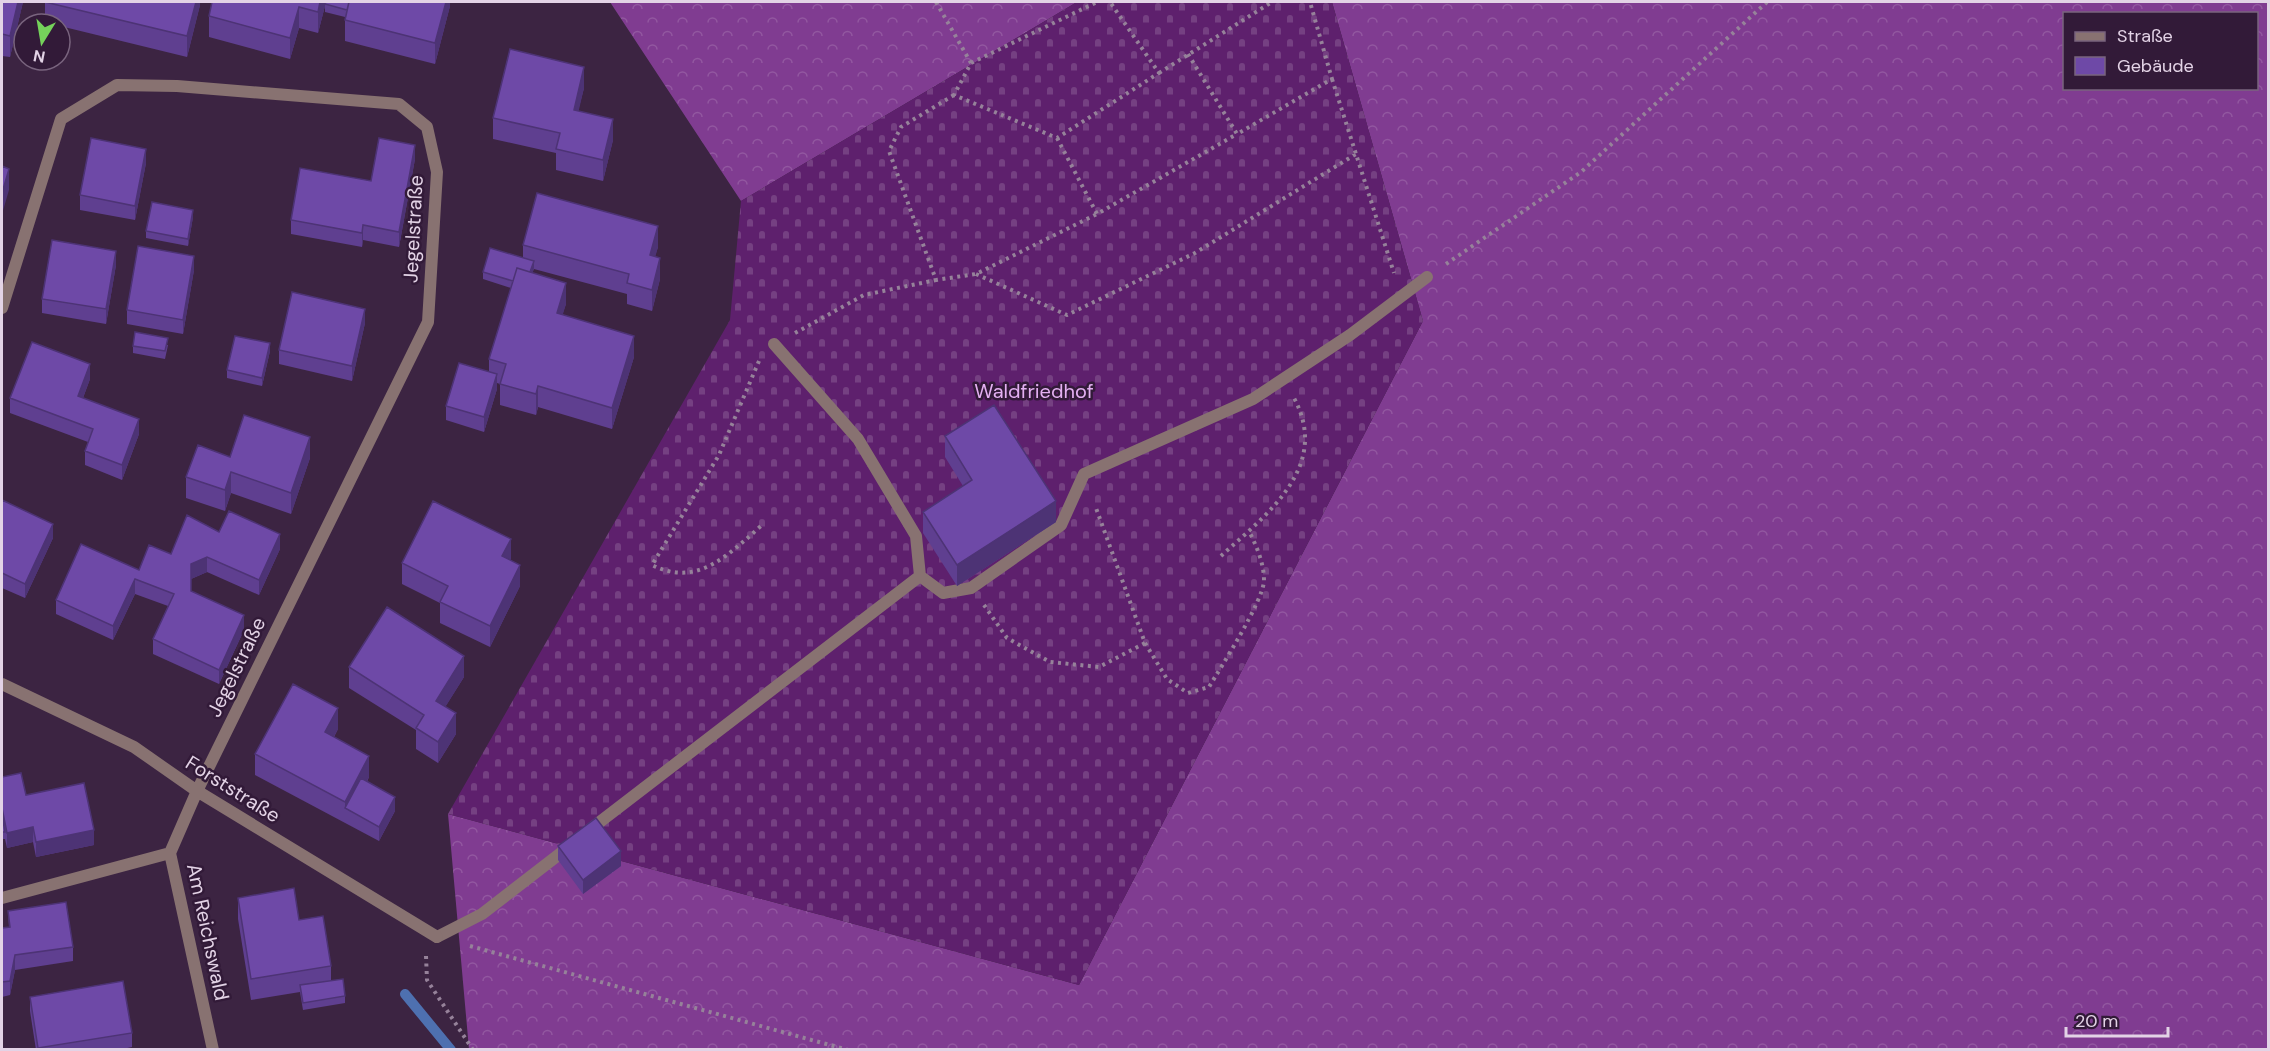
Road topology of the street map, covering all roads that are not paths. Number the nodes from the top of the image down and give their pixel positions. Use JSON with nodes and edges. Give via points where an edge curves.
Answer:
{"nodes":[{"id":1,"x":1427,"y":277,"type":"road end"},
{"id":2,"x":2,"y":308,"type":"edge"},
{"id":3,"x":774,"y":344,"type":"road end"},
{"id":4,"x":920,"y":576,"type":"junction"},
{"id":5,"x":2,"y":684,"type":"edge"},
{"id":6,"x":197,"y":791,"type":"junction"},
{"id":7,"x":170,"y":854,"type":"junction"},
{"id":8,"x":2,"y":897,"type":"edge"},
{"id":9,"x":213,"y":1050,"type":"edge"}],
"edges":[{"from":1,"to":4,"type":"street","via":[[1253,399],[1084,474],[1061,525],[971,588],[944,593]]},
{"from":2,"to":6,"type":"street","name":"Jegelstraße","via":[[61,119],[117,85],[177,86],[399,104],[427,127],[437,172],[428,321]]},
{"from":3,"to":4,"type":"street","via":[[858,439],[916,536]]},
{"from":4,"to":6,"type":"street","name":"Forststraße","via":[[482,914],[437,937]]},
{"from":5,"to":6,"type":"street","name":"Forststraße","via":[[134,747]]},
{"from":6,"to":7,"type":"street","name":"Am Reichswald"},
{"from":7,"to":8,"type":"street"},
{"from":7,"to":9,"type":"street","name":"Am Reichswald"}]}
